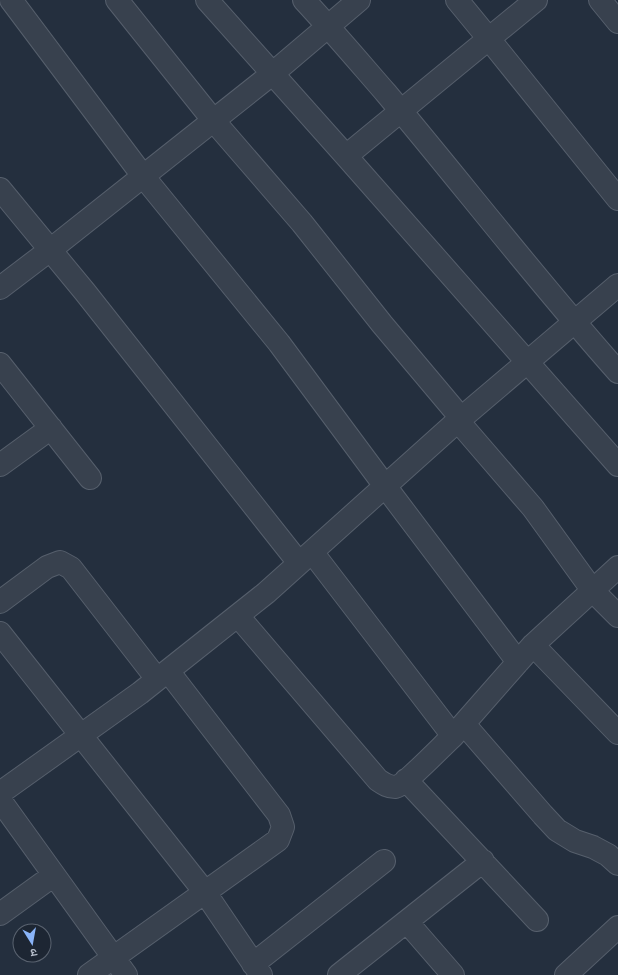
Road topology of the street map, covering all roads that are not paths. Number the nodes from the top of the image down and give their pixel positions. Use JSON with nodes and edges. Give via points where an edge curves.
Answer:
{"nodes":[{"id":1,"x":11,"y":0,"type":"edge"},
{"id":2,"x":117,"y":0,"type":"edge"},
{"id":3,"x":207,"y":0,"type":"edge"},
{"id":4,"x":304,"y":0,"type":"edge"},
{"id":5,"x":358,"y":0,"type":"edge"},
{"id":6,"x":457,"y":0,"type":"edge"},
{"id":7,"x":536,"y":0,"type":"edge"},
{"id":8,"x":600,"y":0,"type":"edge"},
{"id":9,"x":618,"y":22,"type":"edge"},
{"id":10,"x":328,"y":26,"type":"junction"},
{"id":11,"x":489,"y":38,"type":"junction"},
{"id":12,"x":272,"y":74,"type":"junction"},
{"id":13,"x":401,"y":112,"type":"junction"},
{"id":14,"x":213,"y":120,"type":"junction"},
{"id":15,"x":346,"y":156,"type":"junction"},
{"id":16,"x":143,"y":176,"type":"junction"},
{"id":17,"x":0,"y":189,"type":"edge"},
{"id":18,"x":618,"y":199,"type":"edge"},
{"id":19,"x":50,"y":250,"type":"junction"},
{"id":20,"x":618,"y":285,"type":"edge"},
{"id":21,"x":0,"y":288,"type":"edge"},
{"id":22,"x":575,"y":322,"type":"junction"},
{"id":23,"x":528,"y":362,"type":"junction"},
{"id":24,"x":0,"y":364,"type":"edge"},
{"id":25,"x":618,"y":372,"type":"edge"},
{"id":26,"x":460,"y":419,"type":"junction"},
{"id":27,"x":51,"y":428,"type":"junction"},
{"id":28,"x":0,"y":465,"type":"edge"},
{"id":29,"x":618,"y":465,"type":"edge"},
{"id":30,"x":90,"y":478,"type":"dead end"},
{"id":31,"x":385,"y":486,"type":"junction"},
{"id":32,"x":306,"y":557,"type":"junction"},
{"id":33,"x":618,"y":566,"type":"edge"},
{"id":34,"x":593,"y":590,"type":"junction"},
{"id":35,"x":0,"y":602,"type":"edge"},
{"id":36,"x":238,"y":616,"type":"junction"},
{"id":37,"x":618,"y":616,"type":"edge"},
{"id":38,"x":0,"y":633,"type":"edge"},
{"id":39,"x":533,"y":645,"type":"junction"},
{"id":40,"x":518,"y":662,"type":"junction"},
{"id":41,"x":162,"y":675,"type":"junction"},
{"id":42,"x":458,"y":730,"type":"junction"},
{"id":43,"x":618,"y":733,"type":"edge"},
{"id":44,"x":80,"y":735,"type":"junction"},
{"id":45,"x":406,"y":780,"type":"junction"},
{"id":46,"x":0,"y":793,"type":"edge"},
{"id":47,"x":0,"y":800,"type":"edge"},
{"id":48,"x":384,"y":861,"type":"dead end"},
{"id":49,"x":482,"y":861,"type":"junction"},
{"id":50,"x":618,"y":864,"type":"edge"},
{"id":51,"x":54,"y":875,"type":"junction"},
{"id":52,"x":204,"y":891,"type":"junction"},
{"id":53,"x":0,"y":914,"type":"edge"},
{"id":54,"x":538,"y":920,"type":"dead end"},
{"id":55,"x":407,"y":922,"type":"junction"},
{"id":56,"x":618,"y":927,"type":"edge"},
{"id":57,"x":113,"y":957,"type":"junction"},
{"id":58,"x":257,"y":970,"type":"edge"},
{"id":59,"x":88,"y":975,"type":"edge"},
{"id":60,"x":126,"y":975,"type":"edge"},
{"id":61,"x":339,"y":975,"type":"edge"},
{"id":62,"x":453,"y":975,"type":"edge"},
{"id":63,"x":566,"y":975,"type":"edge"}],
"edges":[{"from":1,"to":16,"type":"street"},
{"from":2,"to":14,"type":"street"},
{"from":3,"to":12,"type":"street"},
{"from":4,"to":10,"type":"street"},
{"from":5,"to":10,"type":"street"},
{"from":6,"to":11,"type":"street"},
{"from":7,"to":11,"type":"street"},
{"from":8,"to":9,"type":"street"},
{"from":10,"to":12,"type":"street"},
{"from":10,"to":13,"type":"street"},
{"from":11,"to":13,"type":"street"},
{"from":11,"to":18,"type":"street"},
{"from":12,"to":14,"type":"street"},
{"from":12,"to":15,"type":"street"},
{"from":13,"to":15,"type":"street"},
{"from":13,"to":22,"type":"street"},
{"from":14,"to":16,"type":"street"},
{"from":14,"to":26,"type":"street","via":[[302,223]]},
{"from":15,"to":23,"type":"street"},
{"from":16,"to":19,"type":"street"},
{"from":16,"to":31,"type":"street","via":[[279,343]]},
{"from":17,"to":19,"type":"street"},
{"from":19,"to":21,"type":"street"},
{"from":19,"to":32,"type":"street"},
{"from":20,"to":22,"type":"street"},
{"from":22,"to":23,"type":"street"},
{"from":22,"to":25,"type":"street"},
{"from":23,"to":26,"type":"street"},
{"from":23,"to":29,"type":"street"},
{"from":24,"to":27,"type":"street"},
{"from":26,"to":31,"type":"street"},
{"from":26,"to":34,"type":"street","via":[[533,508]]},
{"from":27,"to":28,"type":"street"},
{"from":27,"to":30,"type":"street"},
{"from":31,"to":32,"type":"street"},
{"from":31,"to":40,"type":"street"},
{"from":32,"to":36,"type":"street"},
{"from":32,"to":42,"type":"street"},
{"from":33,"to":34,"type":"street"},
{"from":34,"to":37,"type":"street"},
{"from":34,"to":39,"type":"street"},
{"from":35,"to":41,"type":"street","via":[[47,567],[60,562],[71,568]]},
{"from":36,"to":41,"type":"street"},
{"from":36,"to":45,"type":"street","via":[[378,780],[396,787]]},
{"from":38,"to":44,"type":"street"},
{"from":39,"to":40,"type":"street"},
{"from":39,"to":43,"type":"street"},
{"from":40,"to":42,"type":"street"},
{"from":41,"to":44,"type":"street"},
{"from":41,"to":52,"type":"street","via":[[279,815],[283,827],[278,840]]},
{"from":42,"to":45,"type":"street"},
{"from":42,"to":50,"type":"street","via":[[557,830],[608,855]]},
{"from":44,"to":46,"type":"street"},
{"from":44,"to":52,"type":"street"},
{"from":45,"to":49,"type":"street"},
{"from":47,"to":51,"type":"street"},
{"from":48,"to":58,"type":"street"},
{"from":49,"to":54,"type":"street"},
{"from":49,"to":55,"type":"street"},
{"from":51,"to":53,"type":"street"},
{"from":51,"to":57,"type":"street"},
{"from":52,"to":57,"type":"street"},
{"from":52,"to":58,"type":"street"},
{"from":55,"to":61,"type":"street"},
{"from":55,"to":62,"type":"street"},
{"from":56,"to":63,"type":"street"},
{"from":57,"to":59,"type":"street"},
{"from":57,"to":60,"type":"street"}]}
